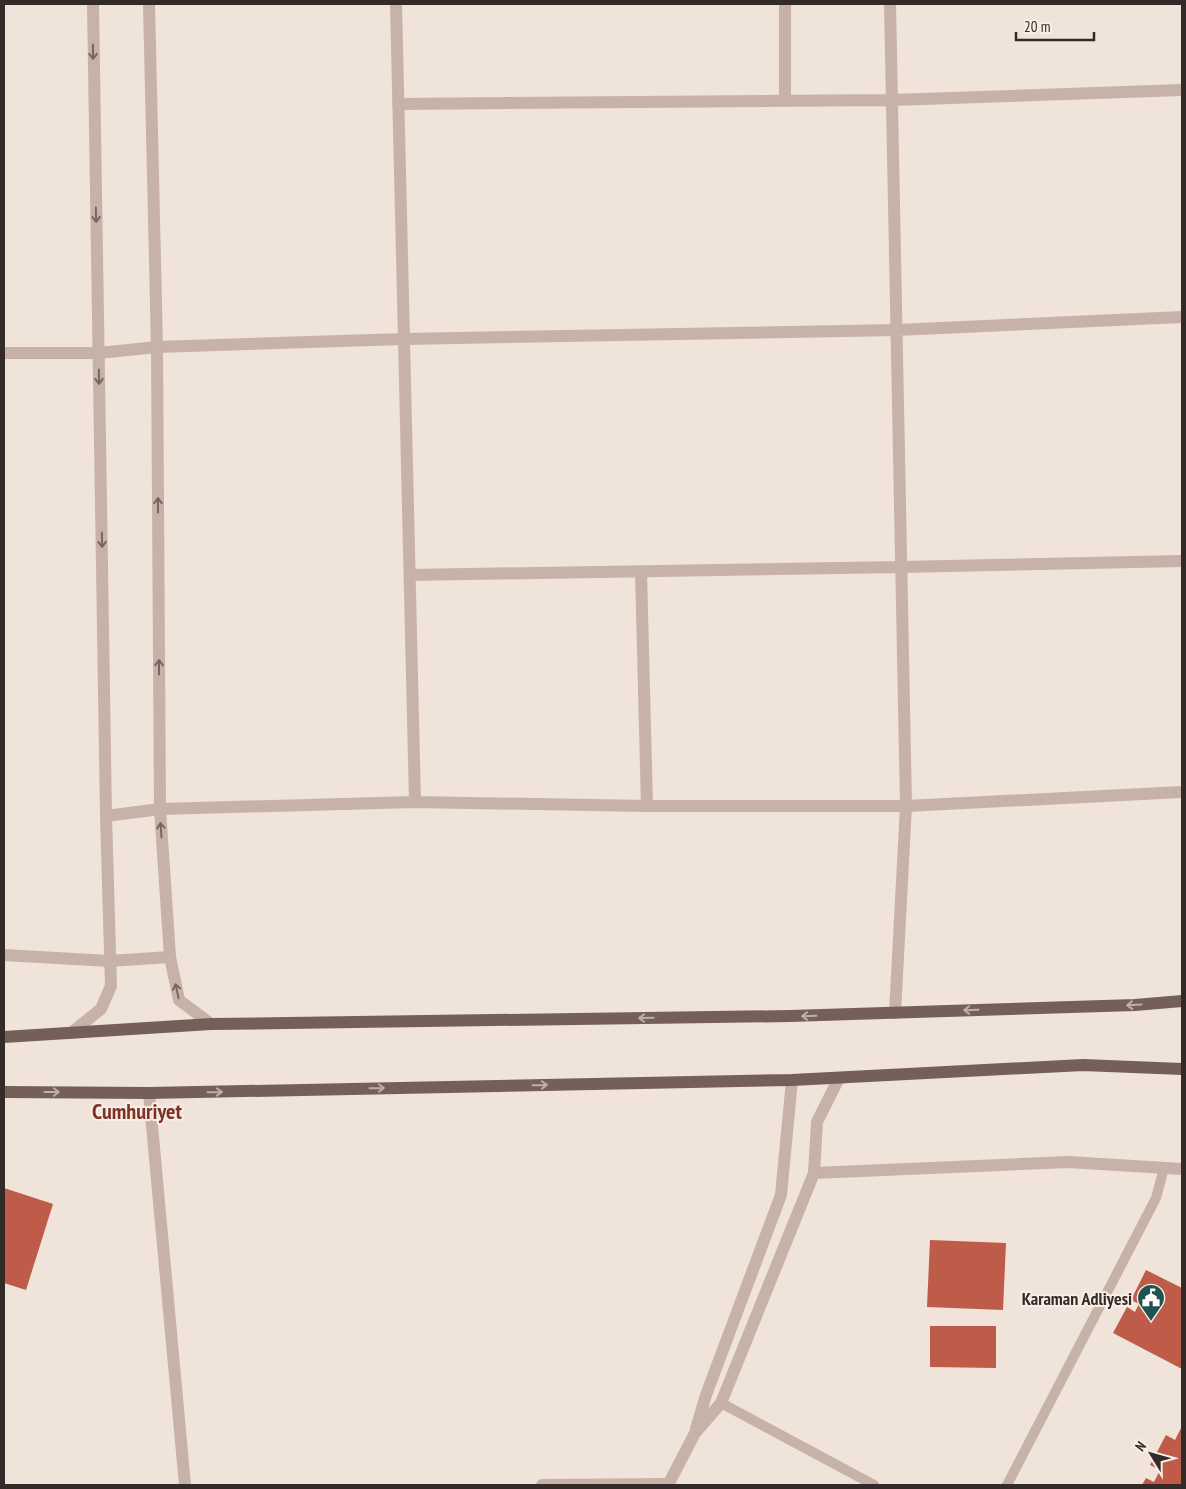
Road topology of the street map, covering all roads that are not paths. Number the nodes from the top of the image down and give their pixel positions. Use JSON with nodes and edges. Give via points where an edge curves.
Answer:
{"nodes":[{"id":1,"x":92,"y":4,"type":"edge"},
{"id":2,"x":149,"y":4,"type":"edge"},
{"id":3,"x":396,"y":4,"type":"edge"},
{"id":4,"x":785,"y":4,"type":"edge"},
{"id":5,"x":890,"y":4,"type":"edge"},
{"id":6,"x":1182,"y":90,"type":"edge"},
{"id":7,"x":892,"y":100,"type":"junction"},
{"id":8,"x":786,"y":101,"type":"junction"},
{"id":9,"x":398,"y":104,"type":"junction"},
{"id":10,"x":1182,"y":317,"type":"edge"},
{"id":11,"x":897,"y":330,"type":"junction"},
{"id":12,"x":404,"y":340,"type":"junction"},
{"id":13,"x":157,"y":347,"type":"junction"},
{"id":14,"x":4,"y":353,"type":"edge"},
{"id":15,"x":99,"y":353,"type":"junction"},
{"id":16,"x":1182,"y":561,"type":"edge"},
{"id":17,"x":901,"y":567,"type":"junction"},
{"id":18,"x":641,"y":572,"type":"junction"},
{"id":19,"x":410,"y":575,"type":"junction"},
{"id":20,"x":1182,"y":792,"type":"edge"},
{"id":21,"x":415,"y":802,"type":"junction"},
{"id":22,"x":647,"y":806,"type":"junction"},
{"id":23,"x":906,"y":806,"type":"junction"},
{"id":24,"x":160,"y":809,"type":"junction"},
{"id":25,"x":106,"y":816,"type":"junction"},
{"id":26,"x":4,"y":955,"type":"edge"},
{"id":27,"x":170,"y":957,"type":"junction"},
{"id":28,"x":110,"y":960,"type":"junction"},
{"id":29,"x":1182,"y":1001,"type":"edge"},
{"id":30,"x":896,"y":1013,"type":"junction"},
{"id":31,"x":210,"y":1024,"type":"junction"},
{"id":32,"x":71,"y":1033,"type":"junction"},
{"id":33,"x":4,"y":1037,"type":"edge"},
{"id":34,"x":1182,"y":1069,"type":"edge"},
{"id":35,"x":839,"y":1078,"type":"junction"},
{"id":36,"x":792,"y":1080,"type":"junction"},
{"id":37,"x":4,"y":1092,"type":"edge"},
{"id":38,"x":150,"y":1093,"type":"junction"},
{"id":39,"x":1164,"y":1168,"type":"junction"},
{"id":40,"x":1182,"y":1169,"type":"edge"},
{"id":41,"x":814,"y":1173,"type":"junction"},
{"id":42,"x":721,"y":1403,"type":"junction"},
{"id":43,"x":695,"y":1433,"type":"junction"},
{"id":44,"x":669,"y":1484,"type":"edge"},
{"id":45,"x":184,"y":1485,"type":"edge"},
{"id":46,"x":542,"y":1485,"type":"edge"},
{"id":47,"x":874,"y":1485,"type":"edge"},
{"id":48,"x":1007,"y":1485,"type":"edge"}],
"edges":[{"from":1,"to":15,"type":"street","one_way":true},
{"from":2,"to":13,"type":"street"},
{"from":3,"to":9,"type":"street"},
{"from":4,"to":8,"type":"street"},
{"from":5,"to":7,"type":"street"},
{"from":6,"to":7,"type":"street"},
{"from":7,"to":8,"type":"street"},
{"from":7,"to":11,"type":"street"},
{"from":8,"to":9,"type":"street"},
{"from":9,"to":12,"type":"street"},
{"from":10,"to":11,"type":"street"},
{"from":11,"to":12,"type":"street"},
{"from":11,"to":17,"type":"street"},
{"from":12,"to":13,"type":"street"},
{"from":12,"to":19,"type":"street"},
{"from":13,"to":15,"type":"street"},
{"from":24,"to":13,"type":"street","one_way":true},
{"from":14,"to":15,"type":"street"},
{"from":15,"to":25,"type":"street","one_way":true},
{"from":16,"to":17,"type":"street"},
{"from":17,"to":18,"type":"street"},
{"from":17,"to":23,"type":"street"},
{"from":18,"to":19,"type":"street"},
{"from":18,"to":22,"type":"street"},
{"from":19,"to":21,"type":"street"},
{"from":20,"to":23,"type":"street"},
{"from":21,"to":22,"type":"street"},
{"from":21,"to":24,"type":"street"},
{"from":22,"to":23,"type":"street"},
{"from":23,"to":30,"type":"street"},
{"from":24,"to":25,"type":"street"},
{"from":27,"to":24,"type":"street","one_way":true},
{"from":25,"to":28,"type":"street"},
{"from":26,"to":28,"type":"street"},
{"from":27,"to":28,"type":"street"},
{"from":31,"to":27,"type":"street","one_way":true,"via":[[179,1000]]},
{"from":28,"to":32,"type":"street","via":[[111,986],[101,1009]]},
{"from":29,"to":30,"type":"main road","one_way":true},
{"from":30,"to":31,"type":"main road","one_way":true},
{"from":31,"to":32,"type":"main road"},
{"from":32,"to":33,"type":"main road"},
{"from":34,"to":35,"type":"main road","via":[[1083,1065]]},
{"from":35,"to":36,"type":"main road"},
{"from":35,"to":41,"type":"street","via":[[817,1122]]},
{"from":38,"to":36,"type":"main road","one_way":true},
{"from":36,"to":43,"type":"street","via":[[781,1195],[706,1394]]},
{"from":37,"to":38,"type":"main road","one_way":true},
{"from":38,"to":45,"type":"street"},
{"from":39,"to":40,"type":"street"},
{"from":39,"to":41,"type":"street","via":[[1068,1162]]},
{"from":39,"to":48,"type":"lane","via":[[1156,1198]]},
{"from":41,"to":42,"type":"street"},
{"from":42,"to":43,"type":"street"},
{"from":42,"to":47,"type":"lane"},
{"from":43,"to":44,"type":"street"},
{"from":44,"to":46,"type":"street"}]}
